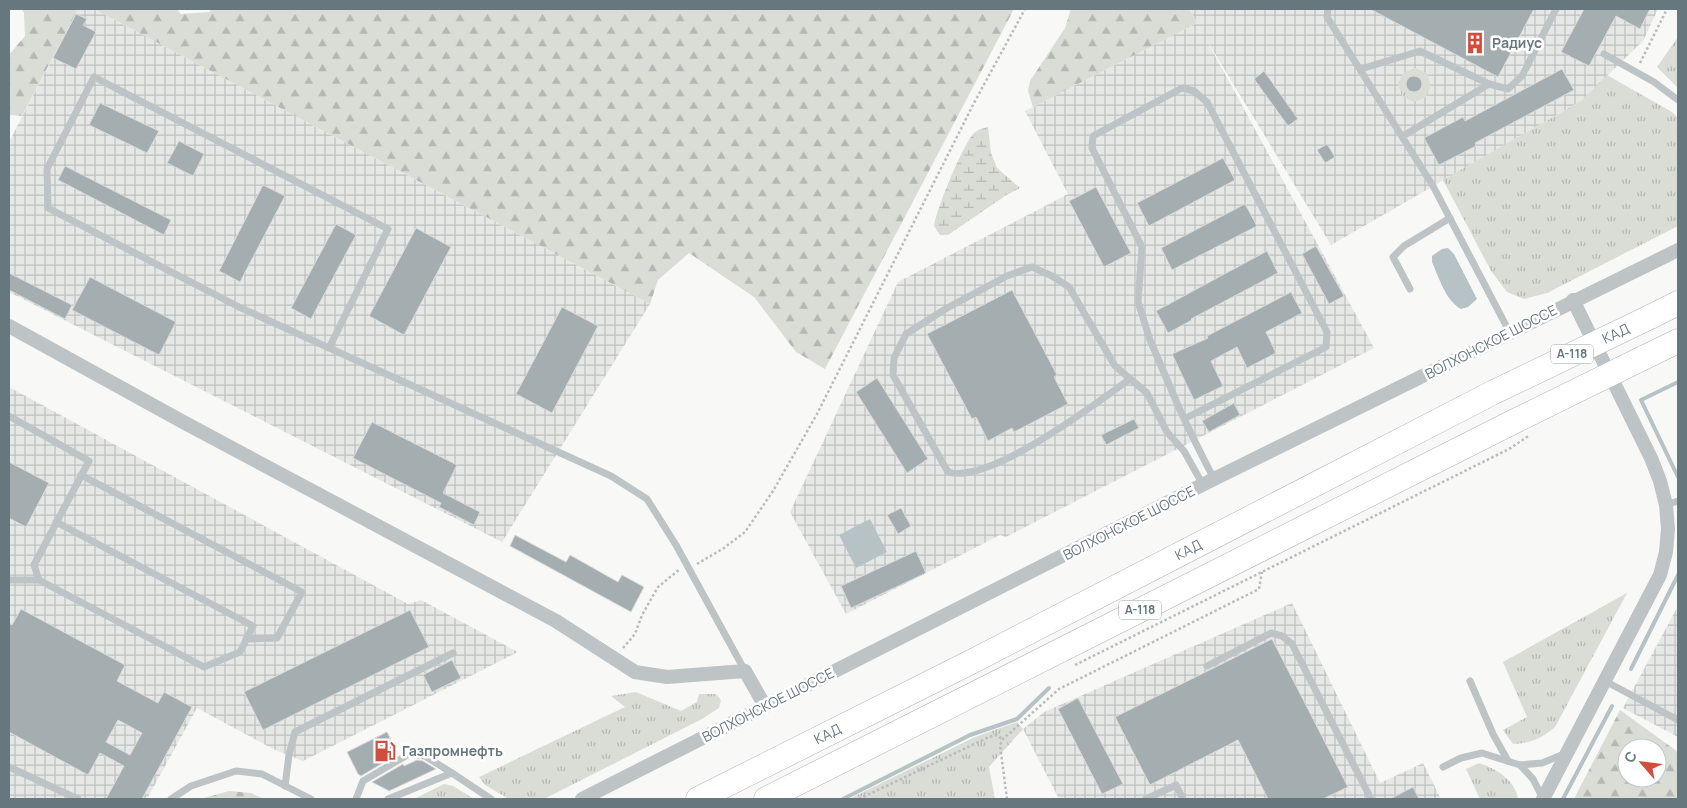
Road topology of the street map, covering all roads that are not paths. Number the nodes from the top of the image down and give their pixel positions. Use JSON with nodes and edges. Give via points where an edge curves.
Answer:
{"nodes":[{"id":1,"x":1328,"y":9,"type":"edge"},
{"id":2,"x":1556,"y":9,"type":"edge"},
{"id":3,"x":1604,"y":54,"type":"dead end"},
{"id":4,"x":1360,"y":69,"type":"junction"},
{"id":5,"x":1489,"y":84,"type":"junction"},
{"id":6,"x":1678,"y":100,"type":"edge"},
{"id":7,"x":1403,"y":136,"type":"junction"},
{"id":8,"x":1450,"y":218,"type":"junction"},
{"id":9,"x":1678,"y":250,"type":"edge"},
{"id":10,"x":1410,"y":289,"type":"dead end"},
{"id":11,"x":1573,"y":300,"type":"junction"},
{"id":12,"x":1678,"y":302,"type":"edge"},
{"id":13,"x":9,"y":326,"type":"edge"},
{"id":14,"x":1510,"y":333,"type":"junction"},
{"id":15,"x":1678,"y":341,"type":"edge"},
{"id":16,"x":329,"y":348,"type":"junction"},
{"id":17,"x":1130,"y":379,"type":"junction"},
{"id":18,"x":9,"y":416,"type":"edge"},
{"id":19,"x":1184,"y":419,"type":"junction"},
{"id":20,"x":81,"y":475,"type":"junction"},
{"id":21,"x":1209,"y":482,"type":"junction"},
{"id":22,"x":1672,"y":503,"type":"edge"},
{"id":23,"x":56,"y":522,"type":"junction"},
{"id":24,"x":9,"y":580,"type":"edge"},
{"id":25,"x":39,"y":580,"type":"junction"},
{"id":26,"x":246,"y":639,"type":"junction"},
{"id":27,"x":453,"y":652,"type":"dead end"},
{"id":28,"x":1207,"y":666,"type":"dead end"},
{"id":29,"x":745,"y":671,"type":"junction"},
{"id":30,"x":1470,"y":681,"type":"dead end"},
{"id":31,"x":1605,"y":681,"type":"junction"},
{"id":32,"x":765,"y":706,"type":"junction"},
{"id":33,"x":1678,"y":720,"type":"edge"},
{"id":34,"x":1567,"y":753,"type":"junction"},
{"id":35,"x":1508,"y":761,"type":"junction"},
{"id":36,"x":1520,"y":765,"type":"junction"},
{"id":37,"x":9,"y":767,"type":"edge"},
{"id":38,"x":1443,"y":767,"type":"dead end"},
{"id":39,"x":452,"y":772,"type":"junction"},
{"id":40,"x":285,"y":786,"type":"junction"},
{"id":41,"x":301,"y":797,"type":"edge"},
{"id":42,"x":78,"y":799,"type":"edge"},
{"id":43,"x":172,"y":799,"type":"edge"},
{"id":44,"x":311,"y":799,"type":"edge"},
{"id":45,"x":356,"y":799,"type":"edge"},
{"id":46,"x":388,"y":799,"type":"edge"},
{"id":47,"x":491,"y":799,"type":"edge"},
{"id":48,"x":582,"y":799,"type":"edge"},
{"id":49,"x":698,"y":799,"type":"edge"},
{"id":50,"x":766,"y":799,"type":"edge"},
{"id":51,"x":1146,"y":799,"type":"edge"},
{"id":52,"x":1183,"y":799,"type":"edge"},
{"id":53,"x":1371,"y":799,"type":"edge"},
{"id":54,"x":1543,"y":799,"type":"edge"}],
"edges":[{"from":1,"to":4,"type":"lane","via":[[1327,17]]},
{"from":2,"to":5,"type":"lane","via":[[1522,76],[1508,89]]},
{"from":3,"to":6,"type":"lane"},
{"from":4,"to":5,"type":"lane","via":[[1420,51]]},
{"from":4,"to":7,"type":"lane"},
{"from":5,"to":7,"type":"lane"},
{"from":7,"to":8,"type":"lane"},
{"from":8,"to":10,"type":"lane","via":[[1404,246],[1393,257]]},
{"from":8,"to":14,"type":"lane"},
{"from":9,"to":11,"type":"street","name":"ВОЛХОНСКОЕ ШОССЕ"},
{"from":11,"to":14,"type":"street","name":"ВОЛХОНСКОЕ ШОССЕ"},
{"from":11,"to":22,"type":"street"},
{"from":12,"to":49,"type":"highway","name":"КАД","number":"А-118","bridge":true,"via":[[1494,392]]},
{"from":13,"to":29,"type":"street","via":[[185,424],[556,621],[635,672],[666,677]]},
{"from":14,"to":21,"type":"street","name":"ВОЛХОНСКОЕ ШОССЕ"},
{"from":15,"to":50,"type":"highway","number":"А-118","bridge":true},
{"from":16,"to":16,"type":"lane","via":[[239,307],[48,208],[47,170],[94,77],[388,229]]},
{"from":16,"to":29,"type":"lane","via":[[611,476],[647,499]]},
{"from":17,"to":17,"type":"lane","via":[[1115,366],[1069,287],[1032,267],[1007,276],[919,323],[906,334],[894,358],[893,375],[948,472],[957,475],[987,468],[1049,436]]},
{"from":17,"to":21,"type":"lane","via":[[1147,394],[1167,432]]},
{"from":18,"to":20,"type":"lane","via":[[88,461]]},
{"from":19,"to":19,"type":"lane","via":[[1150,340],[1138,302],[1142,247],[1092,148],[1093,136],[1182,88],[1194,91],[1207,102],[1327,332],[1326,348]]},
{"from":19,"to":21,"type":"lane"},
{"from":20,"to":23,"type":"lane"},
{"from":20,"to":26,"type":"lane","via":[[302,592],[277,638]]},
{"from":21,"to":32,"type":"street","name":"ВОЛХОНСКОЕ ШОССЕ"},
{"from":22,"to":31,"type":"street","via":[[1660,574]]},
{"from":23,"to":25,"type":"lane","via":[[34,565]]},
{"from":23,"to":26,"type":"lane","via":[[253,626]]},
{"from":24,"to":25,"type":"lane"},
{"from":25,"to":26,"type":"lane","via":[[204,667],[240,652]]},
{"from":27,"to":40,"type":"lane","via":[[295,732]]},
{"from":28,"to":53,"type":"lane","via":[[1271,633],[1292,644]]},
{"from":29,"to":32,"type":"street"},
{"from":30,"to":35,"type":"lane"},
{"from":31,"to":33,"type":"lane"},
{"from":31,"to":34,"type":"street"},
{"from":32,"to":48,"type":"street","name":"ВОЛХОНСКОЕ ШОССЕ"},
{"from":34,"to":36,"type":"lane","via":[[1542,763]]},
{"from":34,"to":54,"type":"street"},
{"from":35,"to":36,"type":"lane"},
{"from":35,"to":38,"type":"lane","via":[[1482,753]]},
{"from":36,"to":54,"type":"lane","via":[[1533,779]]},
{"from":37,"to":42,"type":"lane"},
{"from":39,"to":45,"type":"lane","via":[[424,756],[409,754],[363,781]]},
{"from":39,"to":46,"type":"lane"},
{"from":39,"to":47,"type":"lane"},
{"from":40,"to":41,"type":"lane"},
{"from":40,"to":43,"type":"lane","via":[[262,774],[236,772],[191,786]]},
{"from":41,"to":44,"type":"lane"},
{"from":51,"to":52,"type":"lane","via":[[1176,785]]}]}
